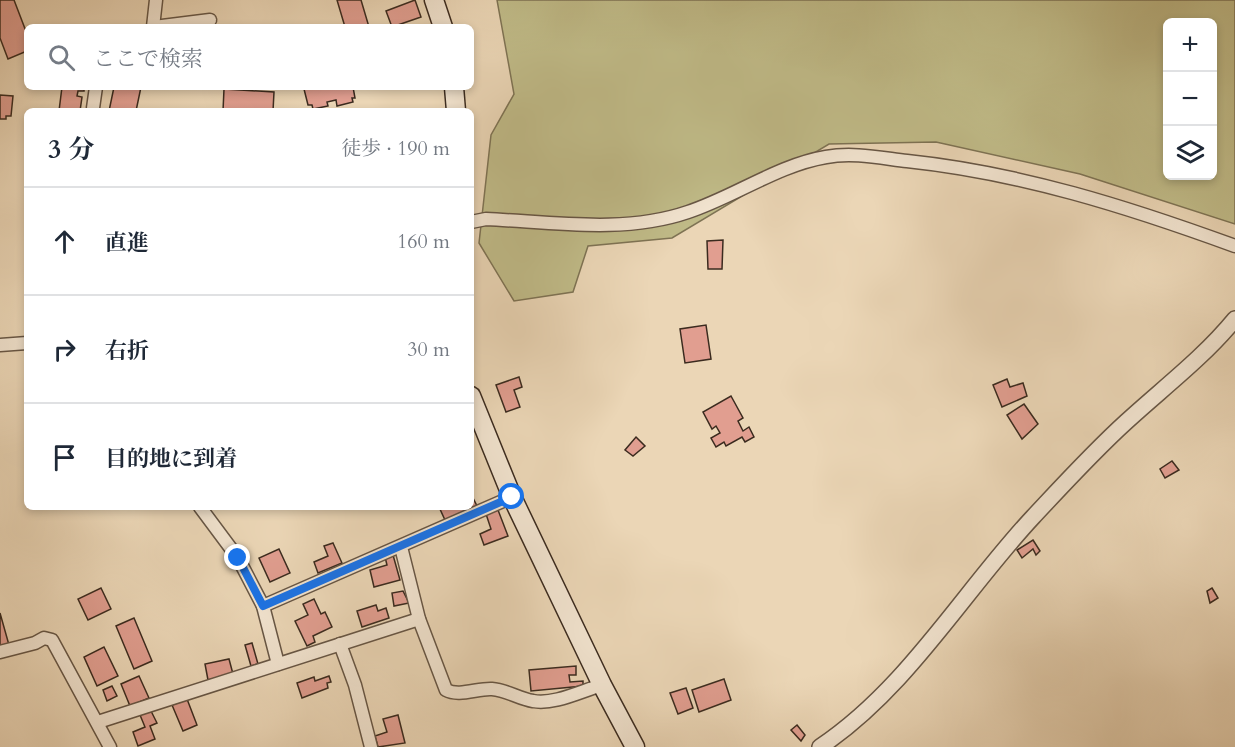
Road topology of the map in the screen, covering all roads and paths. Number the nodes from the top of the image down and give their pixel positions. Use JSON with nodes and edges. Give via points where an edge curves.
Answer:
{"nodes":[{"id":1,"x":156,"y":0,"type":"edge"},
{"id":2,"x":434,"y":0,"type":"edge"},
{"id":3,"x":210,"y":20,"type":"dead end"},
{"id":4,"x":154,"y":24,"type":"edge"},
{"id":5,"x":178,"y":24,"type":"edge"},
{"id":6,"x":442,"y":24,"type":"edge"},
{"id":7,"x":96,"y":90,"type":"edge"},
{"id":8,"x":454,"y":90,"type":"edge"},
{"id":9,"x":93,"y":108,"type":"dead end"},
{"id":10,"x":456,"y":108,"type":"edge"},
{"id":11,"x":474,"y":221,"type":"edge"},
{"id":12,"x":1235,"y":246,"type":"edge"},
{"id":13,"x":1235,"y":319,"type":"edge"},
{"id":14,"x":24,"y":343,"type":"edge"},
{"id":15,"x":0,"y":345,"type":"edge"},
{"id":16,"x":474,"y":403,"type":"edge"},
{"id":17,"x":512,"y":497,"type":"junction"},
{"id":18,"x":202,"y":510,"type":"edge"},
{"id":19,"x":400,"y":547,"type":"junction"},
{"id":20,"x":263,"y":606,"type":"junction"},
{"id":21,"x":419,"y":619,"type":"junction"},
{"id":22,"x":340,"y":644,"type":"junction"},
{"id":23,"x":0,"y":652,"type":"edge"},
{"id":24,"x":278,"y":664,"type":"junction"},
{"id":25,"x":602,"y":685,"type":"junction"},
{"id":26,"x":98,"y":722,"type":"junction"},
{"id":27,"x":110,"y":747,"type":"edge"},
{"id":28,"x":371,"y":747,"type":"edge"},
{"id":29,"x":635,"y":747,"type":"edge"},
{"id":30,"x":820,"y":747,"type":"edge"}],
"edges":[{"from":1,"to":4,"type":"street"},
{"from":2,"to":6,"type":"main road"},
{"from":3,"to":5,"type":"street"},
{"from":7,"to":9,"type":"street"},
{"from":8,"to":10,"type":"main road"},
{"from":11,"to":12,"type":"street","via":[[616,225],[646,222],[711,204],[805,162],[850,155],[943,165],[1072,192]]},
{"from":13,"to":30,"type":"street","via":[[1032,518],[865,713]]},
{"from":14,"to":15,"type":"street"},
{"from":16,"to":17,"type":"main road"},
{"from":17,"to":19,"type":"street"},
{"from":17,"to":25,"type":"main road"},
{"from":18,"to":20,"type":"street","via":[[238,558]]},
{"from":19,"to":20,"type":"street"},
{"from":19,"to":21,"type":"street"},
{"from":20,"to":24,"type":"street"},
{"from":21,"to":22,"type":"street"},
{"from":21,"to":25,"type":"street","via":[[441,683],[452,693],[492,689],[545,702]]},
{"from":22,"to":24,"type":"street"},
{"from":22,"to":28,"type":"street"},
{"from":23,"to":26,"type":"street","via":[[44,638],[52,640]]},
{"from":24,"to":26,"type":"street"},
{"from":25,"to":29,"type":"main road"},
{"from":26,"to":27,"type":"street"}]}
